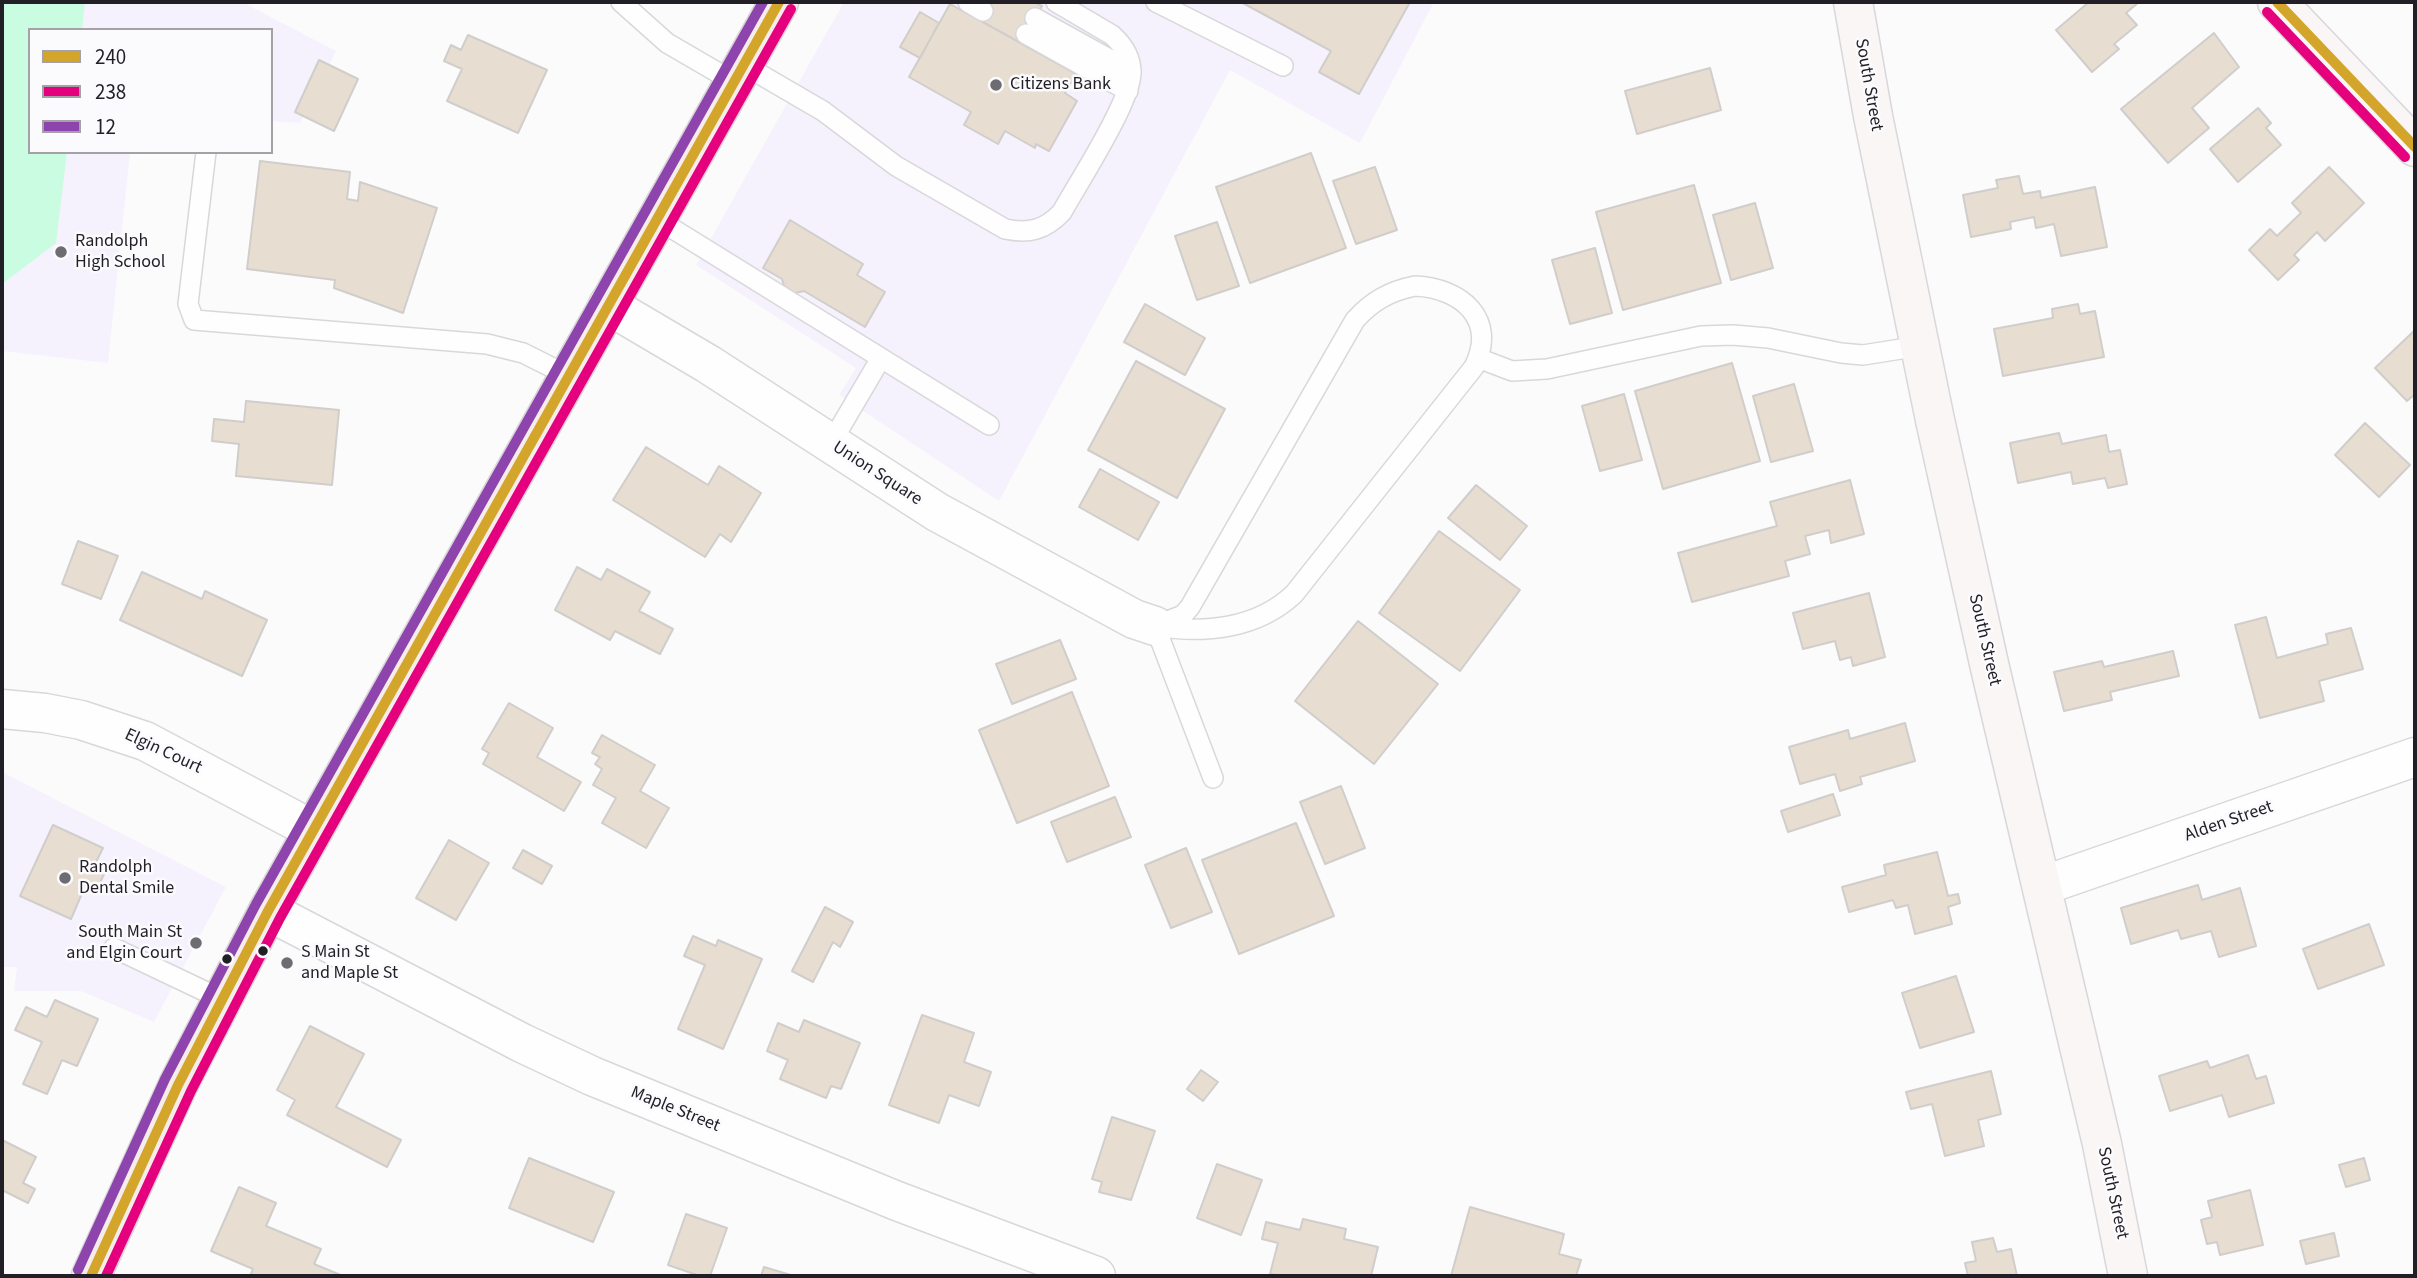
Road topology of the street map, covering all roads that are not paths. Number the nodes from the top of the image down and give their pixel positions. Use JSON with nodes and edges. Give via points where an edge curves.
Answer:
{"nodes":[{"id":1,"x":621,"y":2,"type":"edge"},
{"id":2,"x":779,"y":2,"type":"edge"},
{"id":3,"x":1056,"y":2,"type":"edge"},
{"id":4,"x":1156,"y":2,"type":"edge"},
{"id":5,"x":1853,"y":2,"type":"edge"},
{"id":6,"x":2277,"y":2,"type":"edge"},
{"id":7,"x":1030,"y":26,"type":"dead end"},
{"id":8,"x":1283,"y":66,"type":"dead end"},
{"id":9,"x":738,"y":74,"type":"junction"},
{"id":10,"x":1130,"y":81,"type":"junction"},
{"id":11,"x":2415,"y":148,"type":"edge"},
{"id":12,"x":206,"y":154,"type":"edge"},
{"id":13,"x":657,"y":219,"type":"junction"},
{"id":14,"x":608,"y":305,"type":"junction"},
{"id":15,"x":1920,"y":346,"type":"junction"},
{"id":16,"x":881,"y":358,"type":"junction"},
{"id":17,"x":1478,"y":358,"type":"junction"},
{"id":18,"x":569,"y":376,"type":"junction"},
{"id":19,"x":989,"y":425,"type":"dead end"},
{"id":20,"x":831,"y":443,"type":"junction"},
{"id":21,"x":1155,"y":626,"type":"junction"},
{"id":22,"x":2,"y":709,"type":"edge"},
{"id":23,"x":2415,"y":757,"type":"edge"},
{"id":24,"x":1213,"y":778,"type":"dead end"},
{"id":25,"x":313,"y":830,"type":"junction"},
{"id":26,"x":2042,"y":886,"type":"junction"},
{"id":27,"x":268,"y":911,"type":"junction"},
{"id":28,"x":114,"y":948,"type":"dead end"},
{"id":29,"x":221,"y":999,"type":"junction"},
{"id":30,"x":91,"y":1276,"type":"edge"},
{"id":31,"x":1096,"y":1276,"type":"edge"},
{"id":32,"x":2128,"y":1276,"type":"edge"}],
"edges":[{"from":1,"to":9,"type":"lane","via":[[667,43]]},
{"from":2,"to":9,"type":"main road"},
{"from":3,"to":10,"type":"lane","via":[[1112,35],[1125,50]]},
{"from":4,"to":8,"type":"lane"},
{"from":5,"to":15,"type":"main road","name":"South Street"},
{"from":6,"to":11,"type":"main road"},
{"from":7,"to":10,"type":"lane"},
{"from":9,"to":10,"type":"lane","via":[[823,111],[896,166],[1005,229],[1020,233],[1051,223],[1062,212]]},
{"from":9,"to":13,"type":"main road"},
{"from":12,"to":18,"type":"lane","via":[[188,304],[194,320],[487,344],[523,353]]},
{"from":13,"to":14,"type":"main road"},
{"from":13,"to":16,"type":"lane"},
{"from":14,"to":18,"type":"main road"},
{"from":14,"to":20,"type":"street","name":"Union Square"},
{"from":15,"to":17,"type":"lane","via":[[1863,355],[1787,340],[1717,335],[1547,369],[1512,371]]},
{"from":15,"to":26,"type":"main road","name":"South Street"},
{"from":16,"to":19,"type":"lane"},
{"from":16,"to":20,"type":"lane"},
{"from":17,"to":21,"type":"lane","via":[[1280,607],[1228,627],[1191,630]]},
{"from":17,"to":21,"type":"lane","via":[[1479,327],[1471,309],[1455,295],[1415,286],[1374,302],[1355,320],[1190,607],[1183,615]]},
{"from":18,"to":25,"type":"main road"},
{"from":20,"to":21,"type":"street","name":"Union Square","via":[[937,512]]},
{"from":21,"to":24,"type":"lane"},
{"from":22,"to":25,"type":"street","name":"Elgin Court","via":[[81,720],[145,741]]},
{"from":23,"to":26,"type":"street","name":"Alden Street"},
{"from":25,"to":27,"type":"main road"},
{"from":26,"to":32,"type":"main road","name":"South Street"},
{"from":27,"to":29,"type":"main road"},
{"from":27,"to":31,"type":"street","name":"Maple Street","via":[[592,1076],[897,1201]]},
{"from":28,"to":29,"type":"lane"},
{"from":29,"to":30,"type":"main road"}]}
